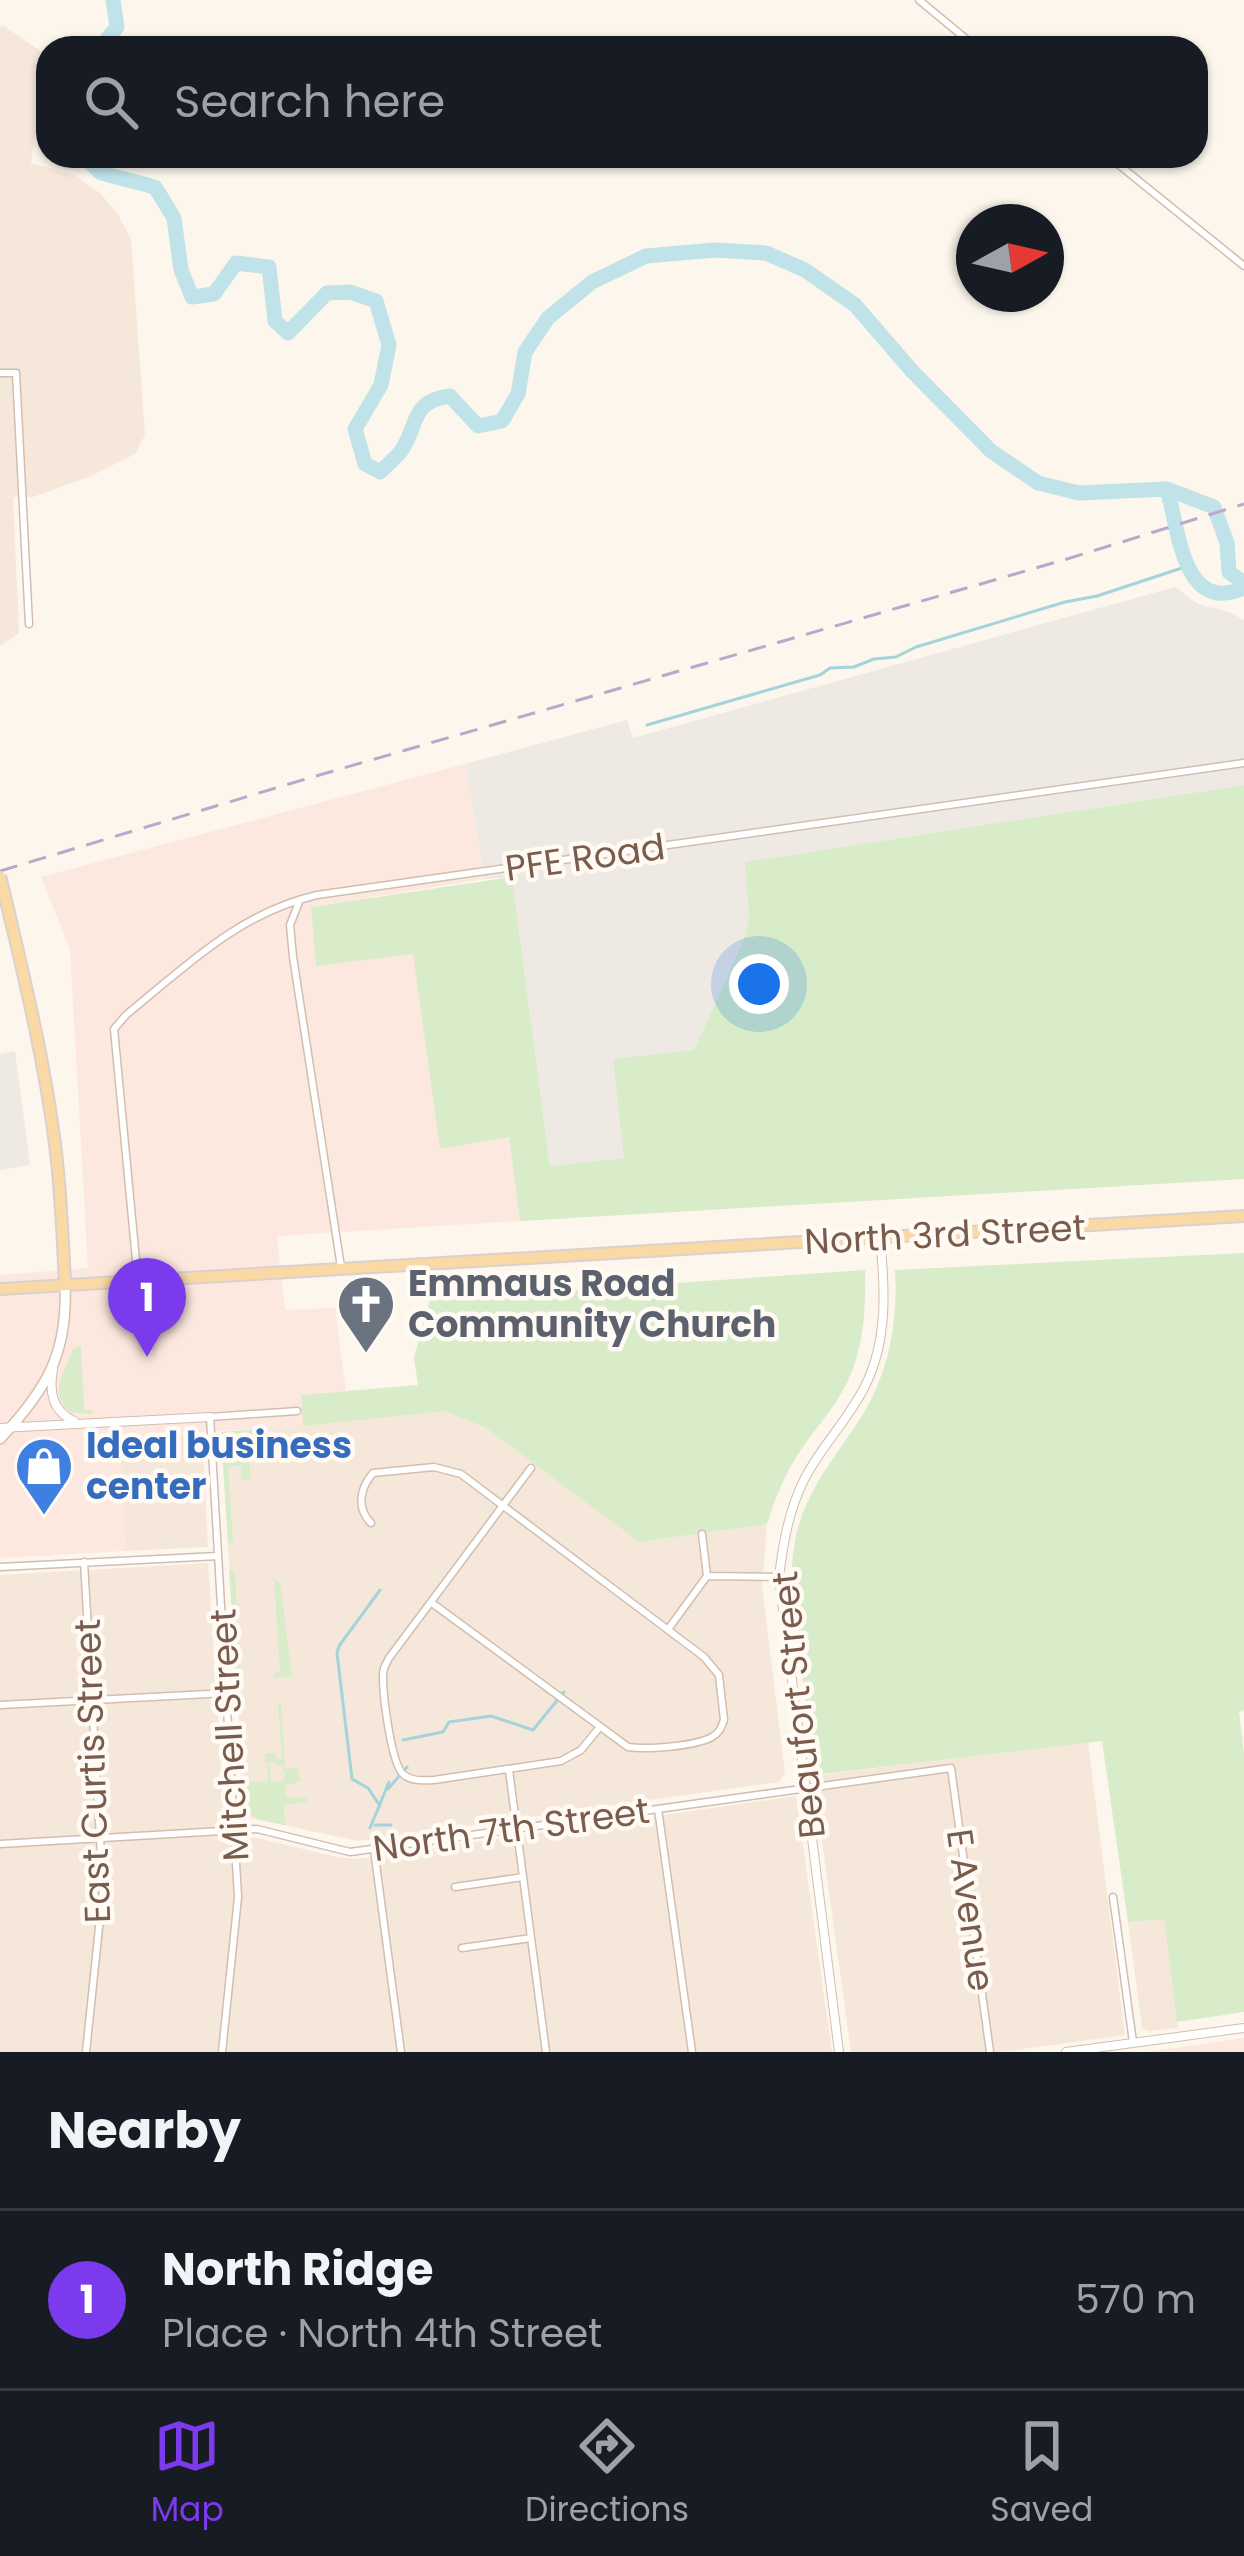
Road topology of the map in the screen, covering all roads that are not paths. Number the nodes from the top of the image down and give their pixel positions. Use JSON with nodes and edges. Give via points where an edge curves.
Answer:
{"nodes":[{"id":1,"x":919,"y":0,"type":"edge"},
{"id":2,"x":962,"y":36,"type":"edge"},
{"id":3,"x":1123,"y":168,"type":"edge"},
{"id":4,"x":1244,"y":266,"type":"edge"},
{"id":5,"x":0,"y":373,"type":"edge"},
{"id":6,"x":29,"y":624,"type":"dead end"},
{"id":7,"x":1244,"y":763,"type":"edge"},
{"id":8,"x":0,"y":876,"type":"edge"},
{"id":9,"x":301,"y":899,"type":"junction"},
{"id":10,"x":1244,"y":1216,"type":"edge"},
{"id":11,"x":880,"y":1238,"type":"junction"},
{"id":12,"x":341,"y":1270,"type":"junction"},
{"id":13,"x":138,"y":1282,"type":"junction"},
{"id":14,"x":65,"y":1285,"type":"junction"},
{"id":15,"x":0,"y":1289,"type":"edge"},
{"id":16,"x":53,"y":1369,"type":"junction"},
{"id":17,"x":297,"y":1411,"type":"dead end"},
{"id":18,"x":210,"y":1417,"type":"junction"},
{"id":19,"x":81,"y":1424,"type":"junction"},
{"id":20,"x":5,"y":1428,"type":"edge"},
{"id":21,"x":0,"y":1439,"type":"edge"},
{"id":22,"x":531,"y":1468,"type":"dead end"},
{"id":23,"x":503,"y":1505,"type":"junction"},
{"id":24,"x":370,"y":1523,"type":"dead end"},
{"id":25,"x":702,"y":1534,"type":"dead end"},
{"id":26,"x":218,"y":1556,"type":"junction"},
{"id":27,"x":84,"y":1562,"type":"junction"},
{"id":28,"x":0,"y":1567,"type":"edge"},
{"id":29,"x":706,"y":1576,"type":"junction"},
{"id":30,"x":778,"y":1577,"type":"junction"},
{"id":31,"x":431,"y":1603,"type":"junction"},
{"id":32,"x":669,"y":1628,"type":"junction"},
{"id":33,"x":227,"y":1693,"type":"junction"},
{"id":34,"x":91,"y":1700,"type":"junction"},
{"id":35,"x":0,"y":1705,"type":"edge"},
{"id":36,"x":599,"y":1728,"type":"junction"},
{"id":37,"x":951,"y":1768,"type":"joint"},
{"id":38,"x":509,"y":1769,"type":"junction"},
{"id":39,"x":805,"y":1788,"type":"junction"},
{"id":40,"x":658,"y":1809,"type":"junction"},
{"id":41,"x":516,"y":1828,"type":"junction"},
{"id":42,"x":235,"y":1831,"type":"junction"},
{"id":43,"x":100,"y":1838,"type":"junction"},
{"id":44,"x":0,"y":1844,"type":"edge"},
{"id":45,"x":374,"y":1849,"type":"junction"},
{"id":46,"x":523,"y":1877,"type":"junction"},
{"id":47,"x":455,"y":1887,"type":"dead end"},
{"id":48,"x":1113,"y":1897,"type":"dead end"},
{"id":49,"x":531,"y":1938,"type":"junction"},
{"id":50,"x":462,"y":1948,"type":"dead end"},
{"id":51,"x":1244,"y":2028,"type":"edge"},
{"id":52,"x":1133,"y":2043,"type":"junction"},
{"id":53,"x":86,"y":2052,"type":"edge"},
{"id":54,"x":222,"y":2052,"type":"edge"},
{"id":55,"x":401,"y":2052,"type":"edge"},
{"id":56,"x":546,"y":2052,"type":"edge"},
{"id":57,"x":692,"y":2052,"type":"edge"},
{"id":58,"x":839,"y":2052,"type":"edge"},
{"id":59,"x":990,"y":2052,"type":"edge"},
{"id":60,"x":1066,"y":2052,"type":"edge"}],
"edges":[{"from":1,"to":2,"type":"street"},
{"from":3,"to":4,"type":"street"},
{"from":5,"to":6,"type":"street","via":[[16,373]]},
{"from":7,"to":9,"type":"street","name":"PFE Road"},
{"from":8,"to":14,"type":"main road","bridge":true,"via":[[49,1100]]},
{"from":9,"to":12,"type":"street","via":[[290,926],[292,957]]},
{"from":9,"to":13,"type":"street","name":"PFE Road","via":[[231,930],[114,1029]]},
{"from":10,"to":11,"type":"main road","name":"North 3rd Street"},
{"from":11,"to":12,"type":"main road","name":"North 3rd Street"},
{"from":11,"to":30,"type":"street","name":"Beaufort Street","via":[[876,1358],[805,1478]]},
{"from":12,"to":13,"type":"main road","name":"North 3rd Street"},
{"from":13,"to":14,"type":"main road","name":"North 3rd Street"},
{"from":14,"to":15,"type":"main road","name":"North 3rd Street"},
{"from":14,"to":16,"type":"main road","via":[[65,1328]]},
{"from":16,"to":19,"type":"street","via":[[52,1400]]},
{"from":16,"to":20,"type":"main road"},
{"from":17,"to":18,"type":"street"},
{"from":18,"to":19,"type":"street"},
{"from":18,"to":26,"type":"street","name":"Mitchell Street"},
{"from":19,"to":20,"type":"street"},
{"from":20,"to":21,"type":"main road"},
{"from":22,"to":23,"type":"street"},
{"from":23,"to":24,"type":"street","via":[[446,1469],[385,1470],[363,1486]]},
{"from":23,"to":31,"type":"street"},
{"from":23,"to":32,"type":"street"},
{"from":25,"to":29,"type":"street"},
{"from":26,"to":27,"type":"street"},
{"from":26,"to":33,"type":"street","name":"Mitchell Street"},
{"from":27,"to":28,"type":"street"},
{"from":27,"to":34,"type":"street","name":"East Curtis Street"},
{"from":29,"to":30,"type":"street"},
{"from":29,"to":32,"type":"street"},
{"from":30,"to":39,"type":"street","name":"Beaufort Street"},
{"from":31,"to":36,"type":"street"},
{"from":31,"to":38,"type":"street","via":[[383,1676],[400,1771],[418,1781]]},
{"from":32,"to":36,"type":"street","via":[[714,1666],[720,1729],[702,1740],[641,1749]]},
{"from":33,"to":34,"type":"street"},
{"from":33,"to":42,"type":"street","name":"Mitchell Street"},
{"from":34,"to":35,"type":"street"},
{"from":34,"to":43,"type":"street","name":"East Curtis Street"},
{"from":36,"to":38,"type":"street","via":[[572,1756]]},
{"from":37,"to":39,"type":"street","name":"North 7th Street"},
{"from":37,"to":59,"type":"street","name":"E Avenue"},
{"from":38,"to":41,"type":"street"},
{"from":39,"to":40,"type":"street","name":"North 7th Street"},
{"from":39,"to":58,"type":"street","name":"Beaufort Street"},
{"from":40,"to":41,"type":"street","name":"North 7th Street"},
{"from":40,"to":57,"type":"street"},
{"from":41,"to":45,"type":"street","name":"North 7th Street"},
{"from":41,"to":46,"type":"street"},
{"from":42,"to":43,"type":"street","name":"North 7th Street"},
{"from":42,"to":45,"type":"street","name":"North 7th Street","via":[[257,1828],[350,1852]]},
{"from":42,"to":54,"type":"street","name":"Mitchell Street","via":[[238,1897]]},
{"from":43,"to":44,"type":"street","name":"North 7th Street"},
{"from":43,"to":53,"type":"street","name":"East Curtis Street","via":[[103,1889]]},
{"from":45,"to":55,"type":"street"},
{"from":46,"to":47,"type":"street"},
{"from":46,"to":49,"type":"street"},
{"from":48,"to":52,"type":"street"},
{"from":49,"to":50,"type":"street"},
{"from":49,"to":56,"type":"street"},
{"from":51,"to":52,"type":"street"},
{"from":52,"to":60,"type":"street"}]}
